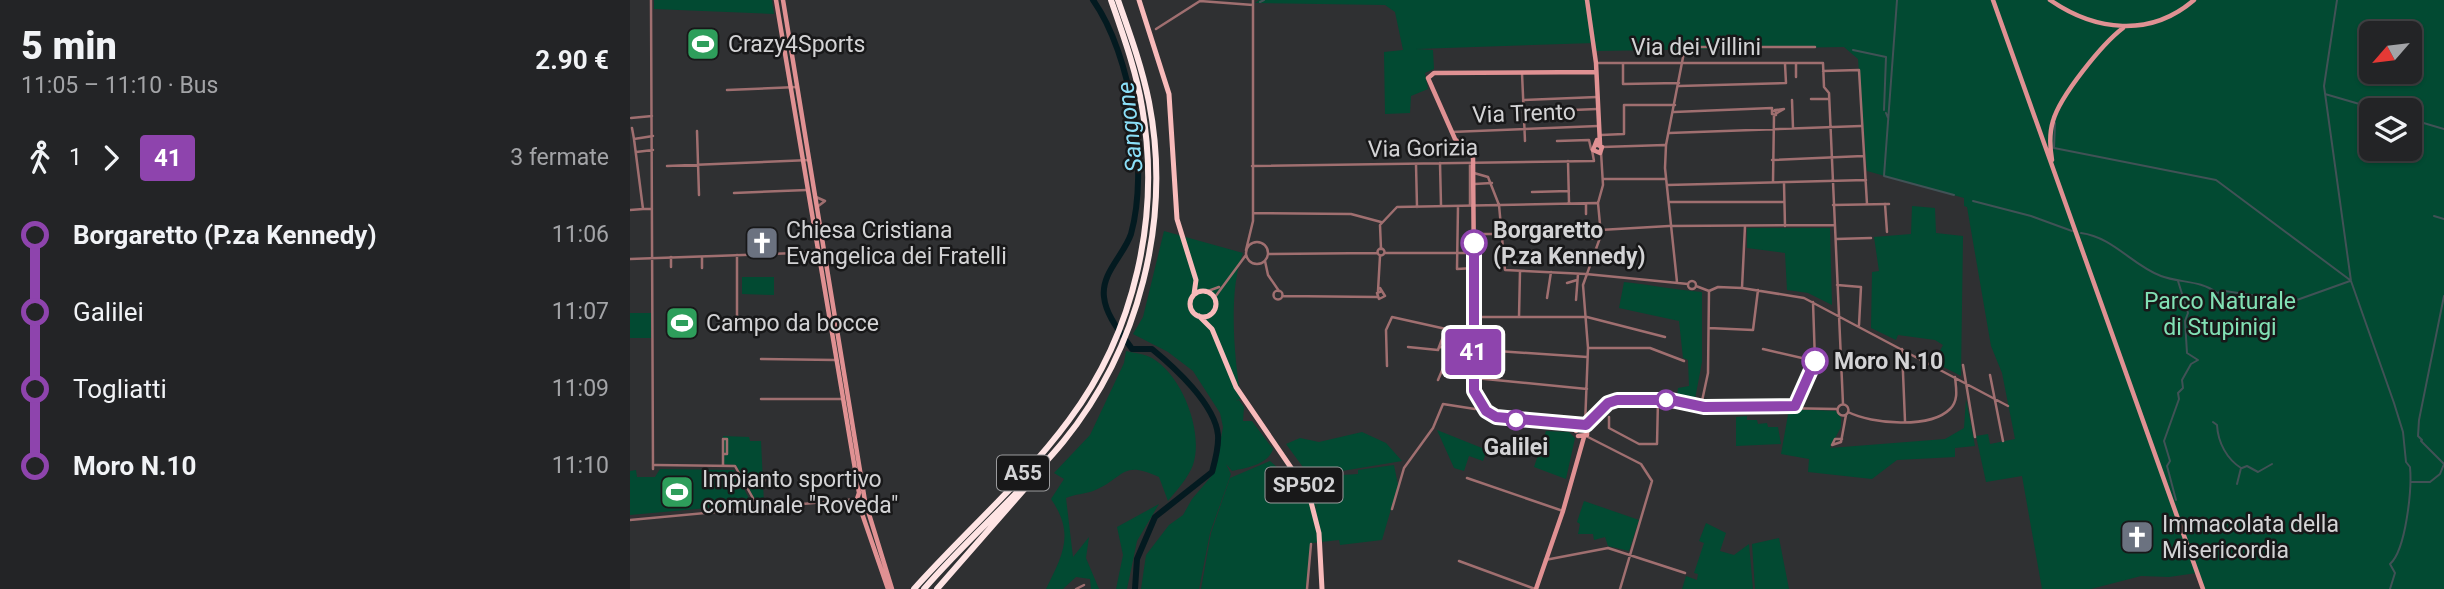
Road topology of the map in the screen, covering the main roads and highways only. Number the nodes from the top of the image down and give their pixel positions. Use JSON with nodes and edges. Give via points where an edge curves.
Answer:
{"nodes":[{"id":1,"x":1111,"y":0,"type":"edge"},
{"id":2,"x":1118,"y":0,"type":"edge"},
{"id":3,"x":1139,"y":0,"type":"edge"},
{"id":4,"x":1196,"y":280,"type":"junction"},
{"id":5,"x":1206,"y":290,"type":"junction"},
{"id":6,"x":1194,"y":293,"type":"junction"},
{"id":7,"x":1214,"y":312,"type":"junction"},
{"id":8,"x":1199,"y":316,"type":"junction"},
{"id":9,"x":1212,"y":329,"type":"junction"},
{"id":10,"x":1116,"y":347,"type":"junction"},
{"id":11,"x":1048,"y":458,"type":"junction"},
{"id":12,"x":915,"y":589,"type":"edge"},
{"id":13,"x":924,"y":589,"type":"edge"},
{"id":14,"x":937,"y":589,"type":"edge"},
{"id":15,"x":1322,"y":589,"type":"edge"}],
"edges":[{"from":1,"to":10,"type":"highway","number":"A55","via":[[1137,83],[1147,153],[1145,228]]},
{"from":2,"to":10,"type":"highway","number":"A55","via":[[1143,74],[1156,161],[1153,230],[1133,314]]},
{"from":3,"to":4,"type":"main road","via":[[1168,90],[1178,226]]},
{"from":4,"to":5,"type":"main road"},
{"from":4,"to":6,"type":"main road"},
{"from":5,"to":6,"type":"main road"},
{"from":5,"to":7,"type":"main road","number":"SP502","via":[[1215,297]]},
{"from":6,"to":8,"type":"main road","via":[[1190,306]]},
{"from":7,"to":8,"type":"main road"},
{"from":7,"to":9,"type":"main road","number":"SP502"},
{"from":8,"to":9,"type":"main road","number":"SP502"},
{"from":9,"to":15,"type":"main road","number":"SP502","via":[[1236,387],[1308,495],[1319,533]]},
{"from":10,"to":11,"type":"highway","number":"A55","via":[[1089,405]]},
{"from":10,"to":12,"type":"highway","number":"A55","via":[[1059,434]]},
{"from":11,"to":13,"type":"highway","number":"A55"},
{"from":11,"to":14,"type":"highway"}]}
